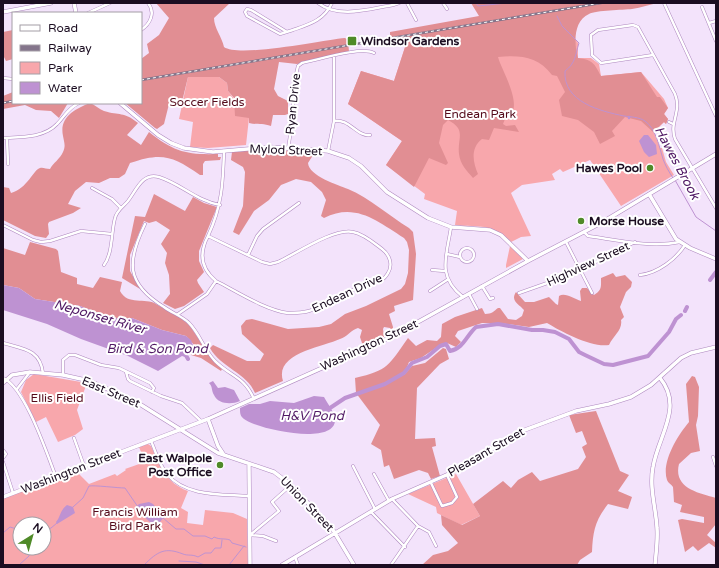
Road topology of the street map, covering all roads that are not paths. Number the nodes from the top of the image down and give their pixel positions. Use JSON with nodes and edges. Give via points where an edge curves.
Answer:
{"nodes":[{"id":1,"x":51,"y":3,"type":"edge"},
{"id":2,"x":110,"y":3,"type":"edge"},
{"id":3,"x":148,"y":3,"type":"edge"},
{"id":4,"x":318,"y":3,"type":"edge"},
{"id":5,"x":332,"y":3,"type":"edge"},
{"id":6,"x":399,"y":3,"type":"edge"},
{"id":7,"x":407,"y":3,"type":"edge"},
{"id":8,"x":443,"y":3,"type":"edge"},
{"id":9,"x":664,"y":3,"type":"edge"},
{"id":10,"x":702,"y":7,"type":"dead end"},
{"id":11,"x":447,"y":9,"type":"dead end"},
{"id":12,"x":328,"y":10,"type":"junction"},
{"id":13,"x":3,"y":12,"type":"edge"},
{"id":14,"x":90,"y":12,"type":"edge"},
{"id":15,"x":416,"y":20,"type":"dead end"},
{"id":16,"x":716,"y":21,"type":"edge"},
{"id":17,"x":709,"y":23,"type":"junction"},
{"id":18,"x":142,"y":29,"type":"edge"},
{"id":19,"x":287,"y":32,"type":"junction"},
{"id":20,"x":716,"y":41,"type":"edge"},
{"id":21,"x":374,"y":53,"type":"dead end"},
{"id":22,"x":653,"y":55,"type":"junction"},
{"id":23,"x":334,"y":57,"type":"junction"},
{"id":24,"x":77,"y":104,"type":"edge"},
{"id":25,"x":121,"y":104,"type":"edge"},
{"id":26,"x":716,"y":116,"type":"edge"},
{"id":27,"x":334,"y":121,"type":"junction"},
{"id":28,"x":668,"y":122,"type":"dead end"},
{"id":29,"x":673,"y":124,"type":"junction"},
{"id":30,"x":370,"y":135,"type":"dead end"},
{"id":31,"x":3,"y":138,"type":"edge"},
{"id":32,"x":7,"y":138,"type":"junction"},
{"id":33,"x":288,"y":149,"type":"junction"},
{"id":34,"x":224,"y":151,"type":"junction"},
{"id":35,"x":328,"y":151,"type":"junction"},
{"id":36,"x":716,"y":154,"type":"edge"},
{"id":37,"x":8,"y":164,"type":"dead end"},
{"id":38,"x":692,"y":168,"type":"junction"},
{"id":39,"x":92,"y":188,"type":"dead end"},
{"id":40,"x":649,"y":194,"type":"junction"},
{"id":41,"x":299,"y":203,"type":"dead end"},
{"id":42,"x":220,"y":205,"type":"junction"},
{"id":43,"x":120,"y":208,"type":"junction"},
{"id":44,"x":716,"y":208,"type":"edge"},
{"id":45,"x":145,"y":224,"type":"dead end"},
{"id":46,"x":3,"y":225,"type":"edge"},
{"id":47,"x":451,"y":227,"type":"junction"},
{"id":48,"x":584,"y":232,"type":"junction"},
{"id":49,"x":112,"y":234,"type":"junction"},
{"id":50,"x":208,"y":236,"type":"junction"},
{"id":51,"x":566,"y":242,"type":"junction"},
{"id":52,"x":635,"y":242,"type":"junction"},
{"id":53,"x":680,"y":242,"type":"junction"},
{"id":54,"x":685,"y":245,"type":"junction"},
{"id":55,"x":447,"y":254,"type":"junction"},
{"id":56,"x":248,"y":255,"type":"junction"},
{"id":57,"x":460,"y":257,"type":"junction"},
{"id":58,"x":716,"y":259,"type":"edge"},
{"id":59,"x":528,"y":260,"type":"junction"},
{"id":60,"x":104,"y":265,"type":"dead end"},
{"id":61,"x":432,"y":270,"type":"dead end"},
{"id":62,"x":445,"y":270,"type":"junction"},
{"id":63,"x":580,"y":270,"type":"junction"},
{"id":64,"x":640,"y":275,"type":"dead end"},
{"id":65,"x":447,"y":280,"type":"junction"},
{"id":66,"x":216,"y":281,"type":"junction"},
{"id":67,"x":482,"y":286,"type":"junction"},
{"id":68,"x":430,"y":291,"type":"dead end"},
{"id":69,"x":469,"y":293,"type":"junction"},
{"id":70,"x":519,"y":293,"type":"dead end"},
{"id":71,"x":592,"y":294,"type":"dead end"},
{"id":72,"x":463,"y":297,"type":"junction"},
{"id":73,"x":493,"y":298,"type":"dead end"},
{"id":74,"x":477,"y":309,"type":"dead end"},
{"id":75,"x":178,"y":314,"type":"junction"},
{"id":76,"x":3,"y":343,"type":"edge"},
{"id":77,"x":716,"y":347,"type":"edge"},
{"id":78,"x":30,"y":372,"type":"junction"},
{"id":79,"x":126,"y":372,"type":"junction"},
{"id":80,"x":43,"y":373,"type":"junction"},
{"id":81,"x":63,"y":375,"type":"junction"},
{"id":82,"x":660,"y":378,"type":"junction"},
{"id":83,"x":4,"y":380,"type":"edge"},
{"id":84,"x":17,"y":389,"type":"junction"},
{"id":85,"x":152,"y":392,"type":"junction"},
{"id":86,"x":252,"y":400,"type":"junction"},
{"id":87,"x":194,"y":414,"type":"junction"},
{"id":88,"x":208,"y":419,"type":"junction"},
{"id":89,"x":201,"y":421,"type":"junction"},
{"id":90,"x":196,"y":423,"type":"junction"},
{"id":91,"x":170,"y":424,"type":"junction"},
{"id":92,"x":181,"y":430,"type":"junction"},
{"id":93,"x":172,"y":433,"type":"junction"},
{"id":94,"x":74,"y":438,"type":"dead end"},
{"id":95,"x":151,"y":440,"type":"junction"},
{"id":96,"x":3,"y":450,"type":"edge"},
{"id":97,"x":224,"y":456,"type":"junction"},
{"id":98,"x":713,"y":457,"type":"dead end"},
{"id":99,"x":3,"y":458,"type":"edge"},
{"id":100,"x":3,"y":462,"type":"edge"},
{"id":101,"x":249,"y":465,"type":"junction"},
{"id":102,"x":84,"y":466,"type":"junction"},
{"id":103,"x":353,"y":466,"type":"dead end"},
{"id":104,"x":716,"y":466,"type":"edge"},
{"id":105,"x":374,"y":474,"type":"dead end"},
{"id":106,"x":4,"y":475,"type":"edge"},
{"id":107,"x":447,"y":475,"type":"junction"},
{"id":108,"x":56,"y":477,"type":"junction"},
{"id":109,"x":430,"y":483,"type":"junction"},
{"id":110,"x":291,"y":485,"type":"junction"},
{"id":111,"x":13,"y":493,"type":"junction"},
{"id":112,"x":248,"y":496,"type":"junction"},
{"id":113,"x":3,"y":497,"type":"edge"},
{"id":114,"x":391,"y":500,"type":"junction"},
{"id":115,"x":373,"y":511,"type":"junction"},
{"id":116,"x":418,"y":526,"type":"junction"},
{"id":117,"x":336,"y":534,"type":"junction"},
{"id":118,"x":249,"y":535,"type":"junction"},
{"id":119,"x":276,"y":541,"type":"dead end"},
{"id":120,"x":436,"y":546,"type":"dead end"},
{"id":121,"x":404,"y":548,"type":"junction"},
{"id":122,"x":295,"y":556,"type":"junction"},
{"id":123,"x":250,"y":565,"type":"edge"},
{"id":124,"x":282,"y":565,"type":"edge"},
{"id":125,"x":298,"y":565,"type":"edge"},
{"id":126,"x":354,"y":565,"type":"edge"},
{"id":127,"x":391,"y":565,"type":"edge"},
{"id":128,"x":655,"y":565,"type":"edge"}],
"edges":[{"from":1,"to":13,"type":"street"},
{"from":2,"to":14,"type":"street"},
{"from":3,"to":18,"type":"street","via":[[152,12],[151,17]]},
{"from":4,"to":12,"type":"street"},
{"from":5,"to":12,"type":"street"},
{"from":6,"to":12,"type":"street","via":[[393,6],[342,12]]},
{"from":7,"to":15,"type":"street"},
{"from":8,"to":11,"type":"street"},
{"from":9,"to":26,"type":"street"},
{"from":10,"to":17,"type":"street"},
{"from":12,"to":19,"type":"street","via":[[314,22]]},
{"from":16,"to":17,"type":"street"},
{"from":17,"to":20,"type":"street"},
{"from":19,"to":19,"type":"street","via":[[251,10],[245,11],[247,16],[277,34]]},
{"from":21,"to":23,"type":"street","name":"Ryan Drive","via":[[365,50]]},
{"from":22,"to":22,"type":"street","via":[[636,25],[598,30],[591,35],[592,55],[601,63]]},
{"from":22,"to":29,"type":"street","via":[[677,99],[678,111]]},
{"from":23,"to":27,"type":"street"},
{"from":23,"to":33,"type":"street","name":"Ryan Drive","via":[[302,63],[296,68]]},
{"from":24,"to":32,"type":"street","via":[[47,132]]},
{"from":25,"to":34,"type":"street","name":"Mylod Street","via":[[148,127],[177,146],[203,152]]},
{"from":27,"to":30,"type":"street","via":[[341,120],[363,134]]},
{"from":27,"to":35,"type":"street"},
{"from":28,"to":29,"type":"street"},
{"from":29,"to":38,"type":"street","via":[[675,139]]},
{"from":31,"to":32,"type":"street"},
{"from":32,"to":37,"type":"street"},
{"from":33,"to":34,"type":"street","name":"Mylod Street","via":[[265,147]]},
{"from":33,"to":35,"type":"street","name":"Mylod Street"},
{"from":34,"to":42,"type":"street","name":"Endean Drive"},
{"from":35,"to":47,"type":"street","name":"Mylod Street","via":[[355,161],[393,196],[428,218]]},
{"from":36,"to":38,"type":"street","name":"Washington Street"},
{"from":38,"to":40,"type":"street","name":"Washington Street"},
{"from":38,"to":44,"type":"street"},
{"from":39,"to":43,"type":"street","via":[[114,201]]},
{"from":40,"to":48,"type":"street","name":"Washington Street"},
{"from":40,"to":53,"type":"street"},
{"from":41,"to":56,"type":"street","via":[[261,231]]},
{"from":42,"to":43,"type":"street","via":[[205,201],[154,176],[141,182]]},
{"from":42,"to":50,"type":"street","name":"Endean Drive"},
{"from":43,"to":49,"type":"street","via":[[115,216]]},
{"from":45,"to":75,"type":"street","via":[[135,244],[133,273],[148,295],[163,307]]},
{"from":46,"to":49,"type":"street","via":[[41,242],[81,231]]},
{"from":47,"to":55,"type":"street"},
{"from":47,"to":59,"type":"street","name":"Mylod Street","via":[[490,230],[501,235]]},
{"from":48,"to":51,"type":"street","name":"Washington Street"},
{"from":48,"to":52,"type":"street","via":[[588,236]]},
{"from":49,"to":60,"type":"street","via":[[108,258]]},
{"from":50,"to":56,"type":"street","name":"Endean Drive"},
{"from":50,"to":66,"type":"street","name":"Endean Drive","via":[[202,260],[208,273]]},
{"from":51,"to":59,"type":"street","name":"Washington Street"},
{"from":51,"to":63,"type":"street"},
{"from":52,"to":53,"type":"street"},
{"from":52,"to":63,"type":"street","name":"Highview Street"},
{"from":53,"to":54,"type":"street"},
{"from":54,"to":58,"type":"street"},
{"from":54,"to":64,"type":"street","via":[[672,260],[646,275]]},
{"from":55,"to":57,"type":"street"},
{"from":55,"to":62,"type":"street"},
{"from":56,"to":66,"type":"street","name":"Endean Drive","via":[[264,263],[274,263],[333,235],[348,232],[361,235],[384,250],[390,265],[386,276],[379,282],[364,285],[315,309],[300,313],[273,309]]},
{"from":57,"to":57,"type":"street","via":[[463,261],[470,262],[474,254],[466,248]]},
{"from":59,"to":67,"type":"street","name":"Washington Street"},
{"from":61,"to":62,"type":"street"},
{"from":62,"to":65,"type":"street"},
{"from":63,"to":70,"type":"street","name":"Highview Street"},
{"from":63,"to":71,"type":"street"},
{"from":65,"to":68,"type":"street"},
{"from":65,"to":72,"type":"street"},
{"from":66,"to":75,"type":"street","via":[[205,296]]},
{"from":67,"to":69,"type":"street","name":"Washington Street"},
{"from":67,"to":73,"type":"street","via":[[490,299]]},
{"from":69,"to":72,"type":"street","name":"Washington Street"},
{"from":69,"to":74,"type":"street"},
{"from":72,"to":86,"type":"street","name":"Washington Street","via":[[389,338]]},
{"from":75,"to":86,"type":"street","via":[[193,328],[216,362],[248,386]]},
{"from":76,"to":80,"type":"street","via":[[37,355]]},
{"from":77,"to":82,"type":"street","name":"Pleasant Street","via":[[681,358]]},
{"from":78,"to":80,"type":"street","name":"East Street"},
{"from":78,"to":83,"type":"street","name":"East Street","via":[[17,372]]},
{"from":78,"to":84,"type":"street"},
{"from":79,"to":81,"type":"street","via":[[73,354],[63,360]]},
{"from":79,"to":85,"type":"street","via":[[130,381]]},
{"from":79,"to":85,"type":"street","via":[[150,383],[154,388]]},
{"from":80,"to":81,"type":"street","name":"East Street"},
{"from":81,"to":91,"type":"street","name":"East Street","via":[[90,381],[138,402]]},
{"from":82,"to":107,"type":"street","name":"Pleasant Street","via":[[644,390],[625,399],[576,411],[522,431]]},
{"from":82,"to":128,"type":"street","via":[[667,390],[671,408],[652,470],[657,531]]},
{"from":83,"to":84,"type":"street"},
{"from":84,"to":108,"type":"street","via":[[42,439]]},
{"from":85,"to":87,"type":"street","via":[[182,403]]},
{"from":86,"to":88,"type":"street","name":"Washington Street"},
{"from":87,"to":89,"type":"street"},
{"from":87,"to":90,"type":"street"},
{"from":88,"to":89,"type":"street","name":"Washington Street"},
{"from":88,"to":97,"type":"street"},
{"from":89,"to":90,"type":"street","name":"Washington Street"},
{"from":90,"to":92,"type":"street","name":"Washington Street"},
{"from":91,"to":92,"type":"street","name":"East Street"},
{"from":91,"to":93,"type":"street"},
{"from":92,"to":93,"type":"street","name":"Washington Street"},
{"from":92,"to":97,"type":"street","name":"Union Street"},
{"from":93,"to":95,"type":"street","name":"Washington Street"},
{"from":94,"to":102,"type":"street"},
{"from":95,"to":102,"type":"street","name":"Washington Street"},
{"from":95,"to":112,"type":"street","via":[[167,474],[182,487],[194,491]]},
{"from":96,"to":99,"type":"street","via":[[6,454]]},
{"from":97,"to":101,"type":"street","name":"Union Street"},
{"from":98,"to":104,"type":"street"},
{"from":100,"to":106,"type":"street"},
{"from":101,"to":110,"type":"street","name":"Union Street","via":[[274,472]]},
{"from":101,"to":112,"type":"street"},
{"from":102,"to":108,"type":"street","name":"Washington Street"},
{"from":103,"to":115,"type":"street"},
{"from":105,"to":114,"type":"street"},
{"from":106,"to":111,"type":"street"},
{"from":107,"to":109,"type":"street","name":"Pleasant Street"},
{"from":107,"to":109,"type":"street","via":[[457,497],[452,503],[442,506]]},
{"from":108,"to":111,"type":"street","name":"Washington Street"},
{"from":109,"to":114,"type":"street","name":"Pleasant Street"},
{"from":110,"to":117,"type":"street","name":"Union Street"},
{"from":110,"to":118,"type":"street","via":[[272,502],[279,511]]},
{"from":111,"to":113,"type":"street","name":"Washington Street"},
{"from":112,"to":118,"type":"street"},
{"from":114,"to":115,"type":"street","name":"Pleasant Street"},
{"from":114,"to":116,"type":"street"},
{"from":115,"to":117,"type":"street","name":"Pleasant Street"},
{"from":115,"to":121,"type":"street"},
{"from":116,"to":120,"type":"street","via":[[429,532]]},
{"from":116,"to":121,"type":"street"},
{"from":117,"to":122,"type":"street","name":"Pleasant Street"},
{"from":117,"to":126,"type":"street","name":"Union Street"},
{"from":118,"to":119,"type":"street","via":[[263,536]]},
{"from":118,"to":123,"type":"street"},
{"from":121,"to":127,"type":"street"},
{"from":122,"to":124,"type":"street","name":"Pleasant Street"},
{"from":122,"to":125,"type":"street"}]}
